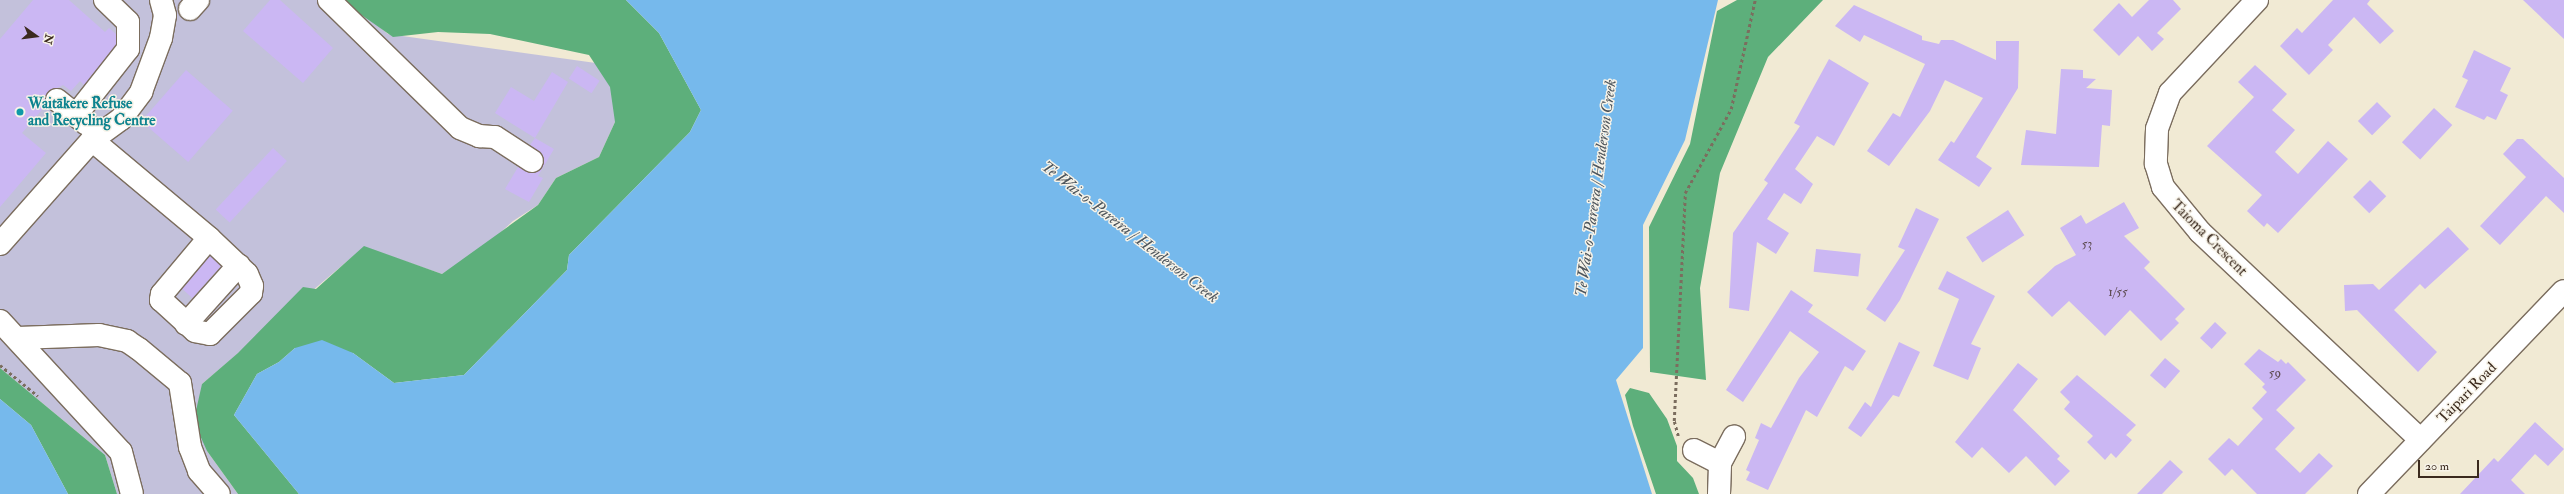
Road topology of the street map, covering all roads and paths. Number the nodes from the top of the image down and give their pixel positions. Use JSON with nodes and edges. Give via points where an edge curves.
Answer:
{"nodes":[{"id":1,"x":105,"y":0,"type":"edge"},
{"id":2,"x":161,"y":0,"type":"edge"},
{"id":3,"x":329,"y":0,"type":"edge"},
{"id":4,"x":1755,"y":0,"type":"edge"},
{"id":5,"x":2256,"y":0,"type":"edge"},
{"id":6,"x":57,"y":100,"type":"dead end"},
{"id":7,"x":76,"y":115,"type":"junction"},
{"id":8,"x":96,"y":137,"type":"junction"},
{"id":9,"x":532,"y":161,"type":"dead end"},
{"id":10,"x":209,"y":238,"type":"junction"},
{"id":11,"x":0,"y":244,"type":"edge"},
{"id":12,"x":2564,"y":291,"type":"edge"},
{"id":13,"x":0,"y":321,"type":"edge"},
{"id":14,"x":18,"y":338,"type":"junction"},
{"id":15,"x":1734,"y":437,"type":"dead end"},
{"id":16,"x":2421,"y":440,"type":"junction"},
{"id":17,"x":1688,"y":446,"type":"joint"},
{"id":18,"x":1720,"y":464,"type":"junction"},
{"id":19,"x":132,"y":494,"type":"edge"},
{"id":20,"x":219,"y":494,"type":"edge"},
{"id":21,"x":1719,"y":494,"type":"edge"},
{"id":22,"x":2369,"y":494,"type":"edge"}],
"edges":[{"from":1,"to":7,"type":"street","via":[[128,22],[128,49]]},
{"from":2,"to":8,"type":"street","via":[[165,15],[153,64],[141,92],[121,118]]},
{"from":3,"to":9,"type":"street","via":[[460,128],[479,136],[495,137]]},
{"from":4,"to":17,"type":"path","via":[[1731,109],[1684,193],[1674,421]]},
{"from":5,"to":16,"type":"street","name":"Taioma Crescent","via":[[2170,93],[2157,129],[2156,164],[2163,188],[2200,232]]},
{"from":6,"to":7,"type":"street"},
{"from":7,"to":8,"type":"street"},
{"from":8,"to":10,"type":"street"},
{"from":8,"to":11,"type":"street"},
{"from":10,"to":10,"type":"street","via":[[162,294],[164,305],[186,324],[195,331],[210,334],[245,300],[252,286],[239,265]]},
{"from":12,"to":16,"type":"street","name":"Taipari Road"},
{"from":13,"to":14,"type":"street"},
{"from":14,"to":19,"type":"street","via":[[121,452]]},
{"from":14,"to":20,"type":"street","via":[[98,335],[127,341],[139,349],[180,384],[190,447],[199,471]]},
{"from":15,"to":18,"type":"street"},
{"from":16,"to":22,"type":"street","name":"Taipari Road"},
{"from":17,"to":18,"type":"street"},
{"from":18,"to":21,"type":"street"}]}
